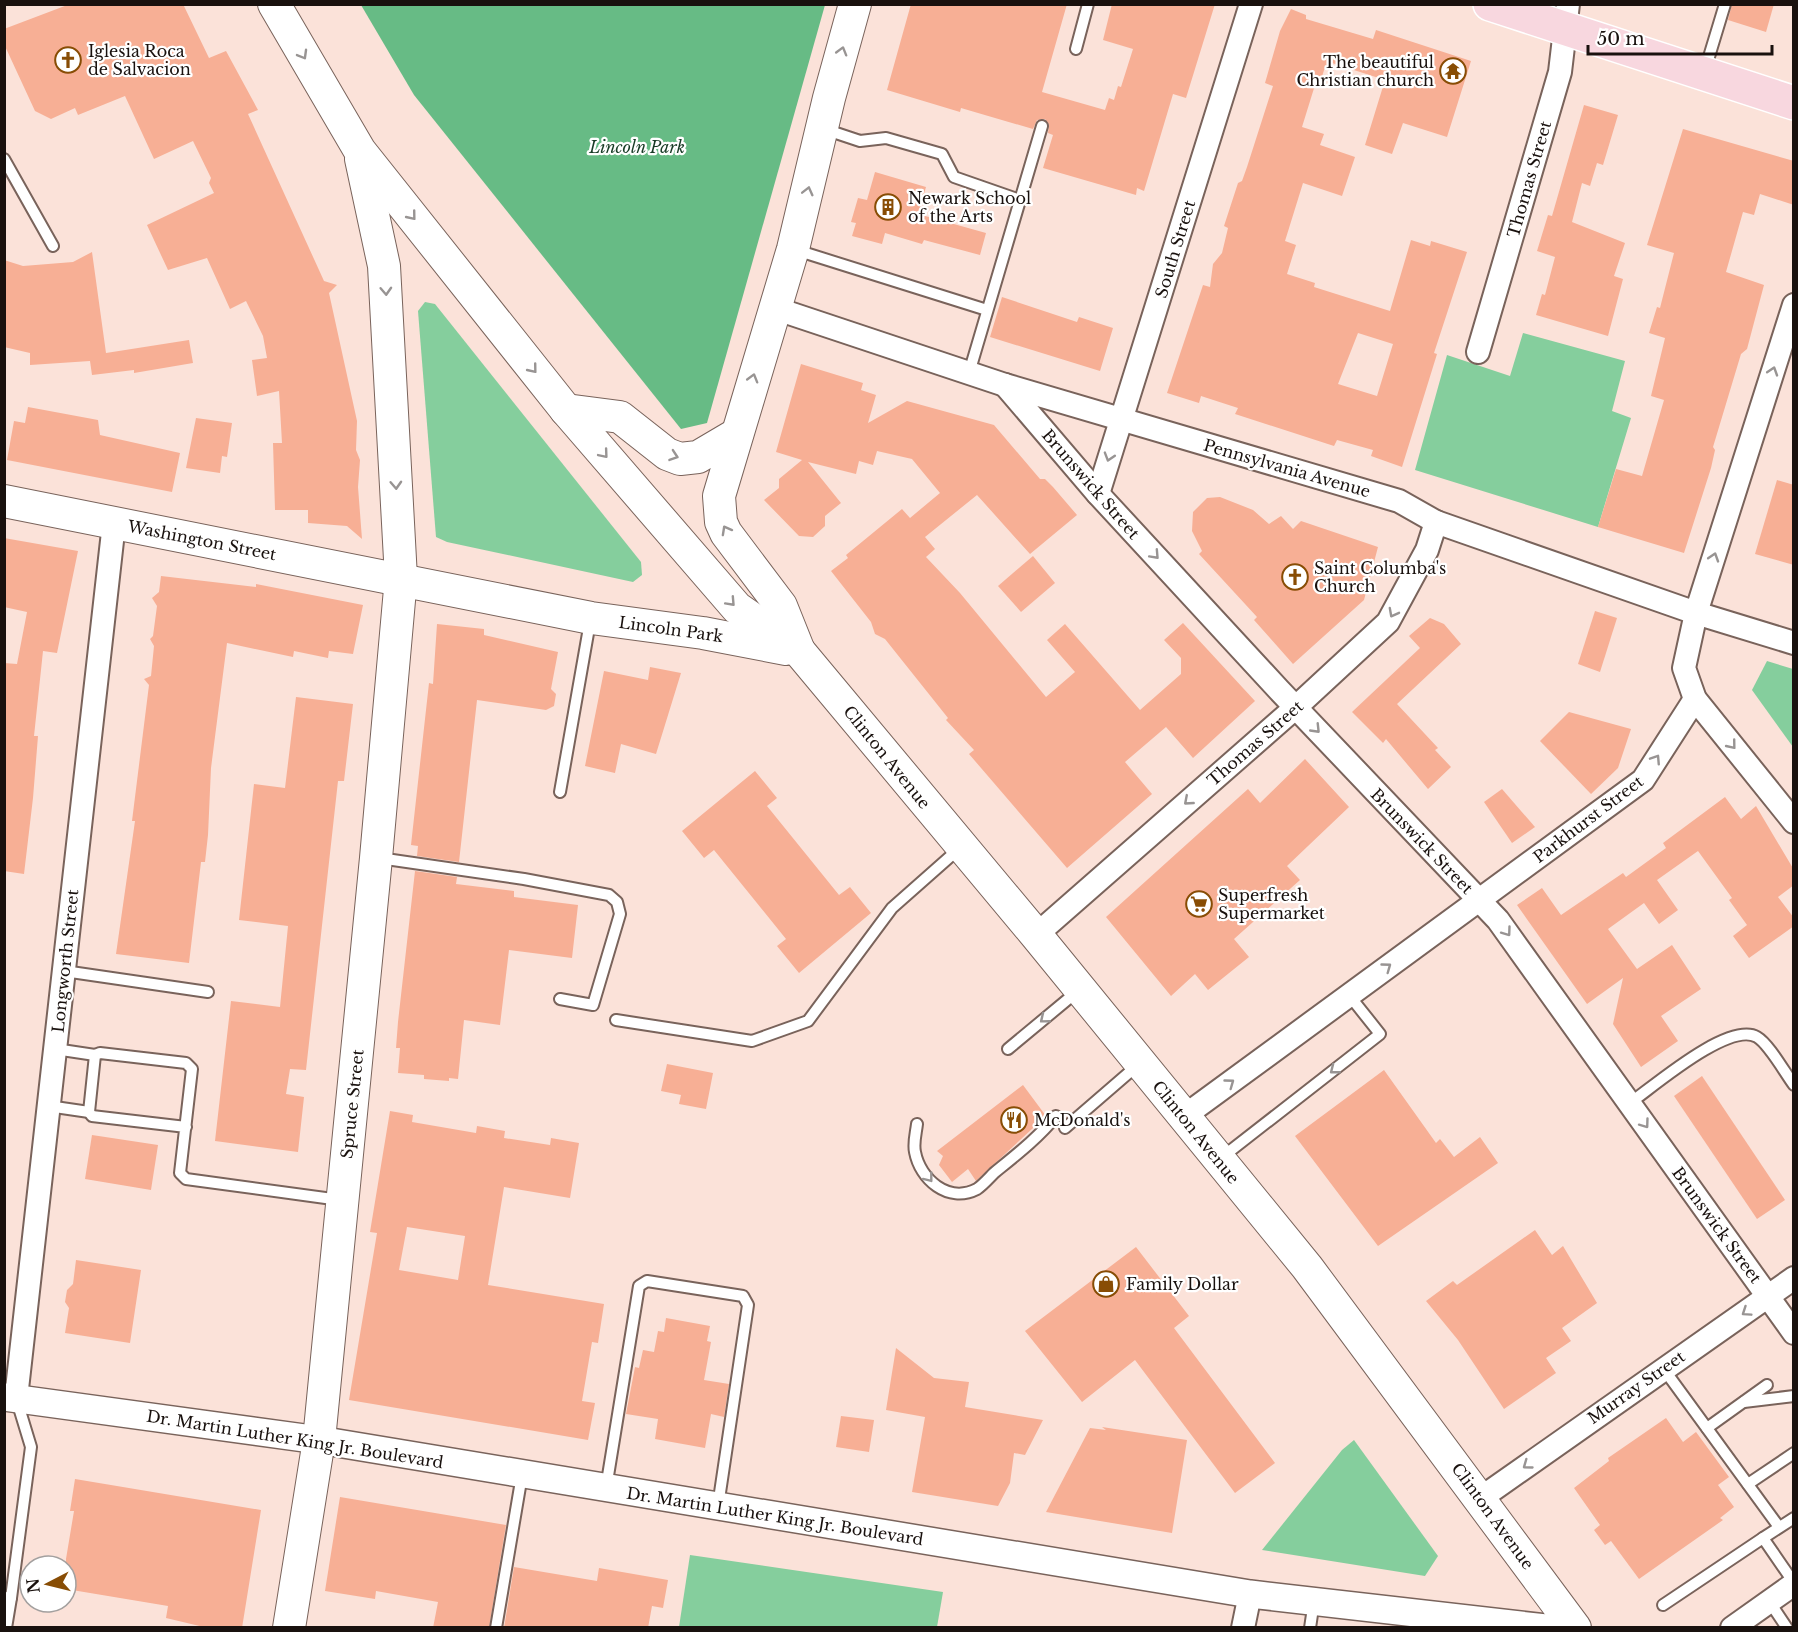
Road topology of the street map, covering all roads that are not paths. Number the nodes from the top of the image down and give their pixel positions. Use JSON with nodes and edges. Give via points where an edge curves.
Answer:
{"nodes":[{"id":1,"x":274,"y":4,"type":"edge"},
{"id":2,"x":855,"y":4,"type":"edge"},
{"id":3,"x":1088,"y":4,"type":"edge"},
{"id":4,"x":1251,"y":4,"type":"edge"},
{"id":5,"x":1490,"y":4,"type":"edge"},
{"id":6,"x":1725,"y":4,"type":"edge"},
{"id":7,"x":1567,"y":17,"type":"edge"},
{"id":8,"x":1076,"y":49,"type":"dead end"},
{"id":9,"x":1704,"y":74,"type":"junction"},
{"id":10,"x":1794,"y":103,"type":"edge"},
{"id":11,"x":1042,"y":126,"type":"dead end"},
{"id":12,"x":824,"y":129,"type":"junction"},
{"id":13,"x":360,"y":151,"type":"junction"},
{"id":14,"x":4,"y":159,"type":"edge"},
{"id":15,"x":1020,"y":200,"type":"junction"},
{"id":16,"x":53,"y":246,"type":"dead end"},
{"id":17,"x":793,"y":249,"type":"junction"},
{"id":18,"x":1794,"y":305,"type":"edge"},
{"id":19,"x":774,"y":308,"type":"junction"},
{"id":20,"x":987,"y":310,"type":"junction"},
{"id":21,"x":1478,"y":352,"type":"dead end"},
{"id":22,"x":969,"y":373,"type":"junction"},
{"id":23,"x":1005,"y":385,"type":"junction"},
{"id":24,"x":566,"y":410,"type":"junction"},
{"id":25,"x":1121,"y":419,"type":"junction"},
{"id":26,"x":737,"y":434,"type":"junction"},
{"id":27,"x":1098,"y":494,"type":"junction"},
{"id":28,"x":4,"y":501,"type":"edge"},
{"id":29,"x":1436,"y":522,"type":"junction"},
{"id":30,"x":114,"y":523,"type":"junction"},
{"id":31,"x":400,"y":578,"type":"junction"},
{"id":32,"x":1696,"y":613,"type":"junction"},
{"id":33,"x":591,"y":618,"type":"junction"},
{"id":34,"x":1794,"y":643,"type":"edge"},
{"id":35,"x":799,"y":651,"type":"junction"},
{"id":36,"x":1695,"y":699,"type":"junction"},
{"id":37,"x":1295,"y":708,"type":"junction"},
{"id":38,"x":560,"y":792,"type":"dead end"},
{"id":39,"x":1794,"y":822,"type":"edge"},
{"id":40,"x":961,"y":847,"type":"junction"},
{"id":41,"x":376,"y":858,"type":"junction"},
{"id":42,"x":1478,"y":900,"type":"junction"},
{"id":43,"x":1036,"y":935,"type":"junction"},
{"id":44,"x":63,"y":971,"type":"junction"},
{"id":45,"x":1079,"y":990,"type":"junction"},
{"id":46,"x":208,"y":992,"type":"dead end"},
{"id":47,"x":1349,"y":995,"type":"junction"},
{"id":48,"x":560,"y":999,"type":"dead end"},
{"id":49,"x":616,"y":1020,"type":"dead end"},
{"id":50,"x":1008,"y":1048,"type":"dead end"},
{"id":51,"x":55,"y":1049,"type":"junction"},
{"id":52,"x":95,"y":1055,"type":"junction"},
{"id":53,"x":1140,"y":1064,"type":"junction"},
{"id":54,"x":1794,"y":1085,"type":"edge"},
{"id":55,"x":1630,"y":1103,"type":"junction"},
{"id":56,"x":48,"y":1106,"type":"junction"},
{"id":57,"x":89,"y":1112,"type":"junction"},
{"id":58,"x":1056,"y":1116,"type":"dead end"},
{"id":59,"x":1183,"y":1117,"type":"junction"},
{"id":60,"x":917,"y":1124,"type":"dead end"},
{"id":61,"x":186,"y":1127,"type":"junction"},
{"id":62,"x":1065,"y":1128,"type":"dead end"},
{"id":63,"x":1219,"y":1160,"type":"junction"},
{"id":64,"x":343,"y":1201,"type":"junction"},
{"id":65,"x":1794,"y":1278,"type":"edge"},
{"id":66,"x":1768,"y":1296,"type":"junction"},
{"id":67,"x":1794,"y":1333,"type":"edge"},
{"id":68,"x":1663,"y":1368,"type":"junction"},
{"id":69,"x":1767,"y":1385,"type":"dead end"},
{"id":70,"x":1794,"y":1396,"type":"edge"},
{"id":71,"x":10,"y":1397,"type":"edge"},
{"id":72,"x":1743,"y":1402,"type":"junction"},
{"id":73,"x":1707,"y":1428,"type":"junction"},
{"id":74,"x":319,"y":1440,"type":"junction"},
{"id":75,"x":1794,"y":1453,"type":"edge"},
{"id":76,"x":522,"y":1474,"type":"junction"},
{"id":77,"x":1748,"y":1484,"type":"junction"},
{"id":78,"x":606,"y":1488,"type":"junction"},
{"id":79,"x":1481,"y":1498,"type":"junction"},
{"id":80,"x":718,"y":1506,"type":"junction"},
{"id":81,"x":1794,"y":1518,"type":"edge"},
{"id":82,"x":1779,"y":1527,"type":"junction"},
{"id":83,"x":1763,"y":1538,"type":"junction"},
{"id":84,"x":1794,"y":1583,"type":"edge"},
{"id":85,"x":1250,"y":1594,"type":"junction"},
{"id":86,"x":8,"y":1597,"type":"edge"},
{"id":87,"x":1314,"y":1601,"type":"junction"},
{"id":88,"x":1769,"y":1601,"type":"junction"},
{"id":89,"x":1664,"y":1605,"type":"dead end"},
{"id":90,"x":6,"y":1628,"type":"edge"},
{"id":91,"x":289,"y":1628,"type":"edge"},
{"id":92,"x":496,"y":1628,"type":"edge"},
{"id":93,"x":1243,"y":1628,"type":"edge"},
{"id":94,"x":1310,"y":1628,"type":"edge"},
{"id":95,"x":1546,"y":1628,"type":"edge"},
{"id":96,"x":1575,"y":1628,"type":"edge"},
{"id":97,"x":1732,"y":1628,"type":"edge"},
{"id":98,"x":1787,"y":1628,"type":"edge"}],
"edges":[{"from":1,"to":13,"type":"main road","name":"Lincoln Park","one_way":true},
{"from":12,"to":2,"type":"main road","one_way":true},
{"from":3,"to":8,"type":"lane"},
{"from":4,"to":25,"type":"street","name":"South Street"},
{"from":5,"to":7,"type":"main road"},
{"from":6,"to":9,"type":"lane"},
{"from":7,"to":9,"type":"main road"},
{"from":7,"to":21,"type":"street","name":"Thomas Street","via":[[1560,72]]},
{"from":9,"to":10,"type":"main road"},
{"from":11,"to":15,"type":"lane"},
{"from":12,"to":15,"type":"lane","via":[[860,141],[886,138],[942,153],[954,177]]},
{"from":17,"to":12,"type":"main road","one_way":true},
{"from":13,"to":24,"type":"main road","name":"Lincoln Park","one_way":true},
{"from":13,"to":31,"type":"main road","name":"Lincoln Park","one_way":true,"via":[[384,266]]},
{"from":14,"to":16,"type":"lane"},
{"from":15,"to":20,"type":"lane"},
{"from":17,"to":19,"type":"main road"},
{"from":17,"to":20,"type":"lane"},
{"from":32,"to":18,"type":"street","one_way":true},
{"from":19,"to":22,"type":"street","name":"Pennsylvania Avenue"},
{"from":26,"to":19,"type":"main road","one_way":true},
{"from":20,"to":22,"type":"lane"},
{"from":22,"to":23,"type":"street","name":"Pennsylvania Avenue"},
{"from":23,"to":25,"type":"street","name":"Pennsylvania Avenue"},
{"from":23,"to":27,"type":"street","name":"Brunswick Street"},
{"from":24,"to":26,"type":"main road","one_way":true,"via":[[620,417],[667,454],[680,459],[698,457]]},
{"from":24,"to":35,"type":"main road","name":"Lincoln Park","one_way":true,"via":[[737,608]]},
{"from":25,"to":27,"type":"street","name":"South Street","one_way":true},
{"from":25,"to":29,"type":"street","name":"Pennsylvania Avenue","via":[[1399,501]]},
{"from":35,"to":26,"type":"main road","one_way":true,"via":[[781,606],[721,522],[719,496]]},
{"from":27,"to":37,"type":"street","name":"Brunswick Street","one_way":true},
{"from":28,"to":30,"type":"main road","name":"Washington Street"},
{"from":29,"to":32,"type":"street","name":"Pennsylvania Avenue"},
{"from":29,"to":37,"type":"street","name":"Thomas Street","one_way":true,"via":[[1427,550],[1388,622]]},
{"from":30,"to":31,"type":"main road","name":"Washington Street"},
{"from":30,"to":44,"type":"street","name":"Longworth Street"},
{"from":31,"to":33,"type":"main road","name":"Lincoln Park"},
{"from":31,"to":41,"type":"main road","name":"Spruce Street"},
{"from":32,"to":34,"type":"street","name":"Pennsylvania Avenue"},
{"from":32,"to":36,"type":"street","via":[[1684,668]]},
{"from":33,"to":35,"type":"main road","name":"Lincoln Park"},
{"from":33,"to":38,"type":"lane"},
{"from":35,"to":40,"type":"main road","name":"Clinton Avenue"},
{"from":36,"to":39,"type":"street","one_way":true},
{"from":42,"to":36,"type":"street","name":"Parkhurst Street","one_way":true,"via":[[1643,780]]},
{"from":37,"to":42,"type":"street","name":"Brunswick Street","one_way":true},
{"from":37,"to":43,"type":"street","name":"Thomas Street","one_way":true},
{"from":40,"to":43,"type":"main road","name":"Clinton Avenue"},
{"from":40,"to":49,"type":"lane","via":[[892,908],[808,1021],[752,1041]]},
{"from":41,"to":48,"type":"lane","via":[[609,895],[617,902],[620,914],[593,1005]]},
{"from":41,"to":64,"type":"main road","name":"Spruce Street"},
{"from":47,"to":42,"type":"street","name":"Parkhurst Street","one_way":true},
{"from":42,"to":55,"type":"street","name":"Brunswick Street","one_way":true,"via":[[1498,920]]},
{"from":43,"to":45,"type":"main road","name":"Clinton Avenue"},
{"from":44,"to":46,"type":"lane"},
{"from":44,"to":51,"type":"street","name":"Longworth Street"},
{"from":45,"to":50,"type":"lane","one_way":true},
{"from":45,"to":53,"type":"main road","name":"Clinton Avenue"},
{"from":59,"to":47,"type":"street","name":"Parkhurst Street","one_way":true},
{"from":47,"to":63,"type":"lane","one_way":true,"via":[[1380,1034]]},
{"from":51,"to":52,"type":"lane"},
{"from":51,"to":56,"type":"street","name":"Longworth Street"},
{"from":52,"to":57,"type":"lane"},
{"from":52,"to":61,"type":"lane","via":[[186,1064],[192,1069]]},
{"from":53,"to":59,"type":"main road","name":"Clinton Avenue"},
{"from":53,"to":62,"type":"lane"},
{"from":54,"to":55,"type":"lane","via":[[1760,1038],[1740,1035],[1698,1054]]},
{"from":55,"to":66,"type":"street","name":"Brunswick Street","one_way":true},
{"from":56,"to":57,"type":"lane"},
{"from":56,"to":71,"type":"street","name":"Longworth Street"},
{"from":57,"to":61,"type":"lane","via":[[92,1116]]},
{"from":60,"to":58,"type":"lane","one_way":true,"via":[[914,1149],[927,1178],[936,1187],[961,1192],[976,1189],[1041,1135]]},
{"from":59,"to":63,"type":"main road","name":"Clinton Avenue"},
{"from":61,"to":64,"type":"lane","via":[[180,1173],[186,1179]]},
{"from":63,"to":79,"type":"main road","name":"Clinton Avenue","via":[[1307,1267]]},
{"from":64,"to":74,"type":"main road","name":"Spruce Street"},
{"from":65,"to":66,"type":"street","name":"Murray Street"},
{"from":66,"to":67,"type":"street","name":"Brunswick Street"},
{"from":66,"to":68,"type":"street","name":"Murray Street","one_way":true},
{"from":68,"to":73,"type":"lane"},
{"from":68,"to":79,"type":"street","name":"Murray Street","one_way":true},
{"from":69,"to":72,"type":"lane"},
{"from":70,"to":72,"type":"lane"},
{"from":71,"to":74,"type":"street","name":"Dr. Martin Luther King Jr. Boulevard"},
{"from":71,"to":86,"type":"lane","via":[[31,1447]]},
{"from":72,"to":73,"type":"lane"},
{"from":73,"to":77,"type":"lane"},
{"from":74,"to":76,"type":"street","name":"Dr. Martin Luther King Jr. Boulevard"},
{"from":74,"to":91,"type":"main road","name":"Spruce Street"},
{"from":75,"to":77,"type":"lane"},
{"from":76,"to":78,"type":"street","name":"Dr. Martin Luther King Jr. Boulevard"},
{"from":76,"to":92,"type":"lane"},
{"from":77,"to":82,"type":"lane"},
{"from":78,"to":80,"type":"street","name":"Dr. Martin Luther King Jr. Boulevard"},
{"from":78,"to":80,"type":"lane","via":[[639,1287],[647,1281],[743,1296],[748,1305]]},
{"from":79,"to":96,"type":"main road","name":"Clinton Avenue"},
{"from":80,"to":85,"type":"street","name":"Dr. Martin Luther King Jr. Boulevard"},
{"from":81,"to":82,"type":"lane"},
{"from":82,"to":83,"type":"lane"},
{"from":83,"to":84,"type":"lane"},
{"from":83,"to":89,"type":"lane"},
{"from":84,"to":88,"type":"street"},
{"from":85,"to":87,"type":"street","name":"Dr. Martin Luther King Jr. Boulevard"},
{"from":85,"to":93,"type":"street"},
{"from":86,"to":90,"type":"lane"},
{"from":87,"to":94,"type":"lane"},
{"from":87,"to":95,"type":"street","name":"Dr. Martin Luther King Jr. Boulevard"},
{"from":88,"to":97,"type":"street"},
{"from":88,"to":98,"type":"lane"}]}
